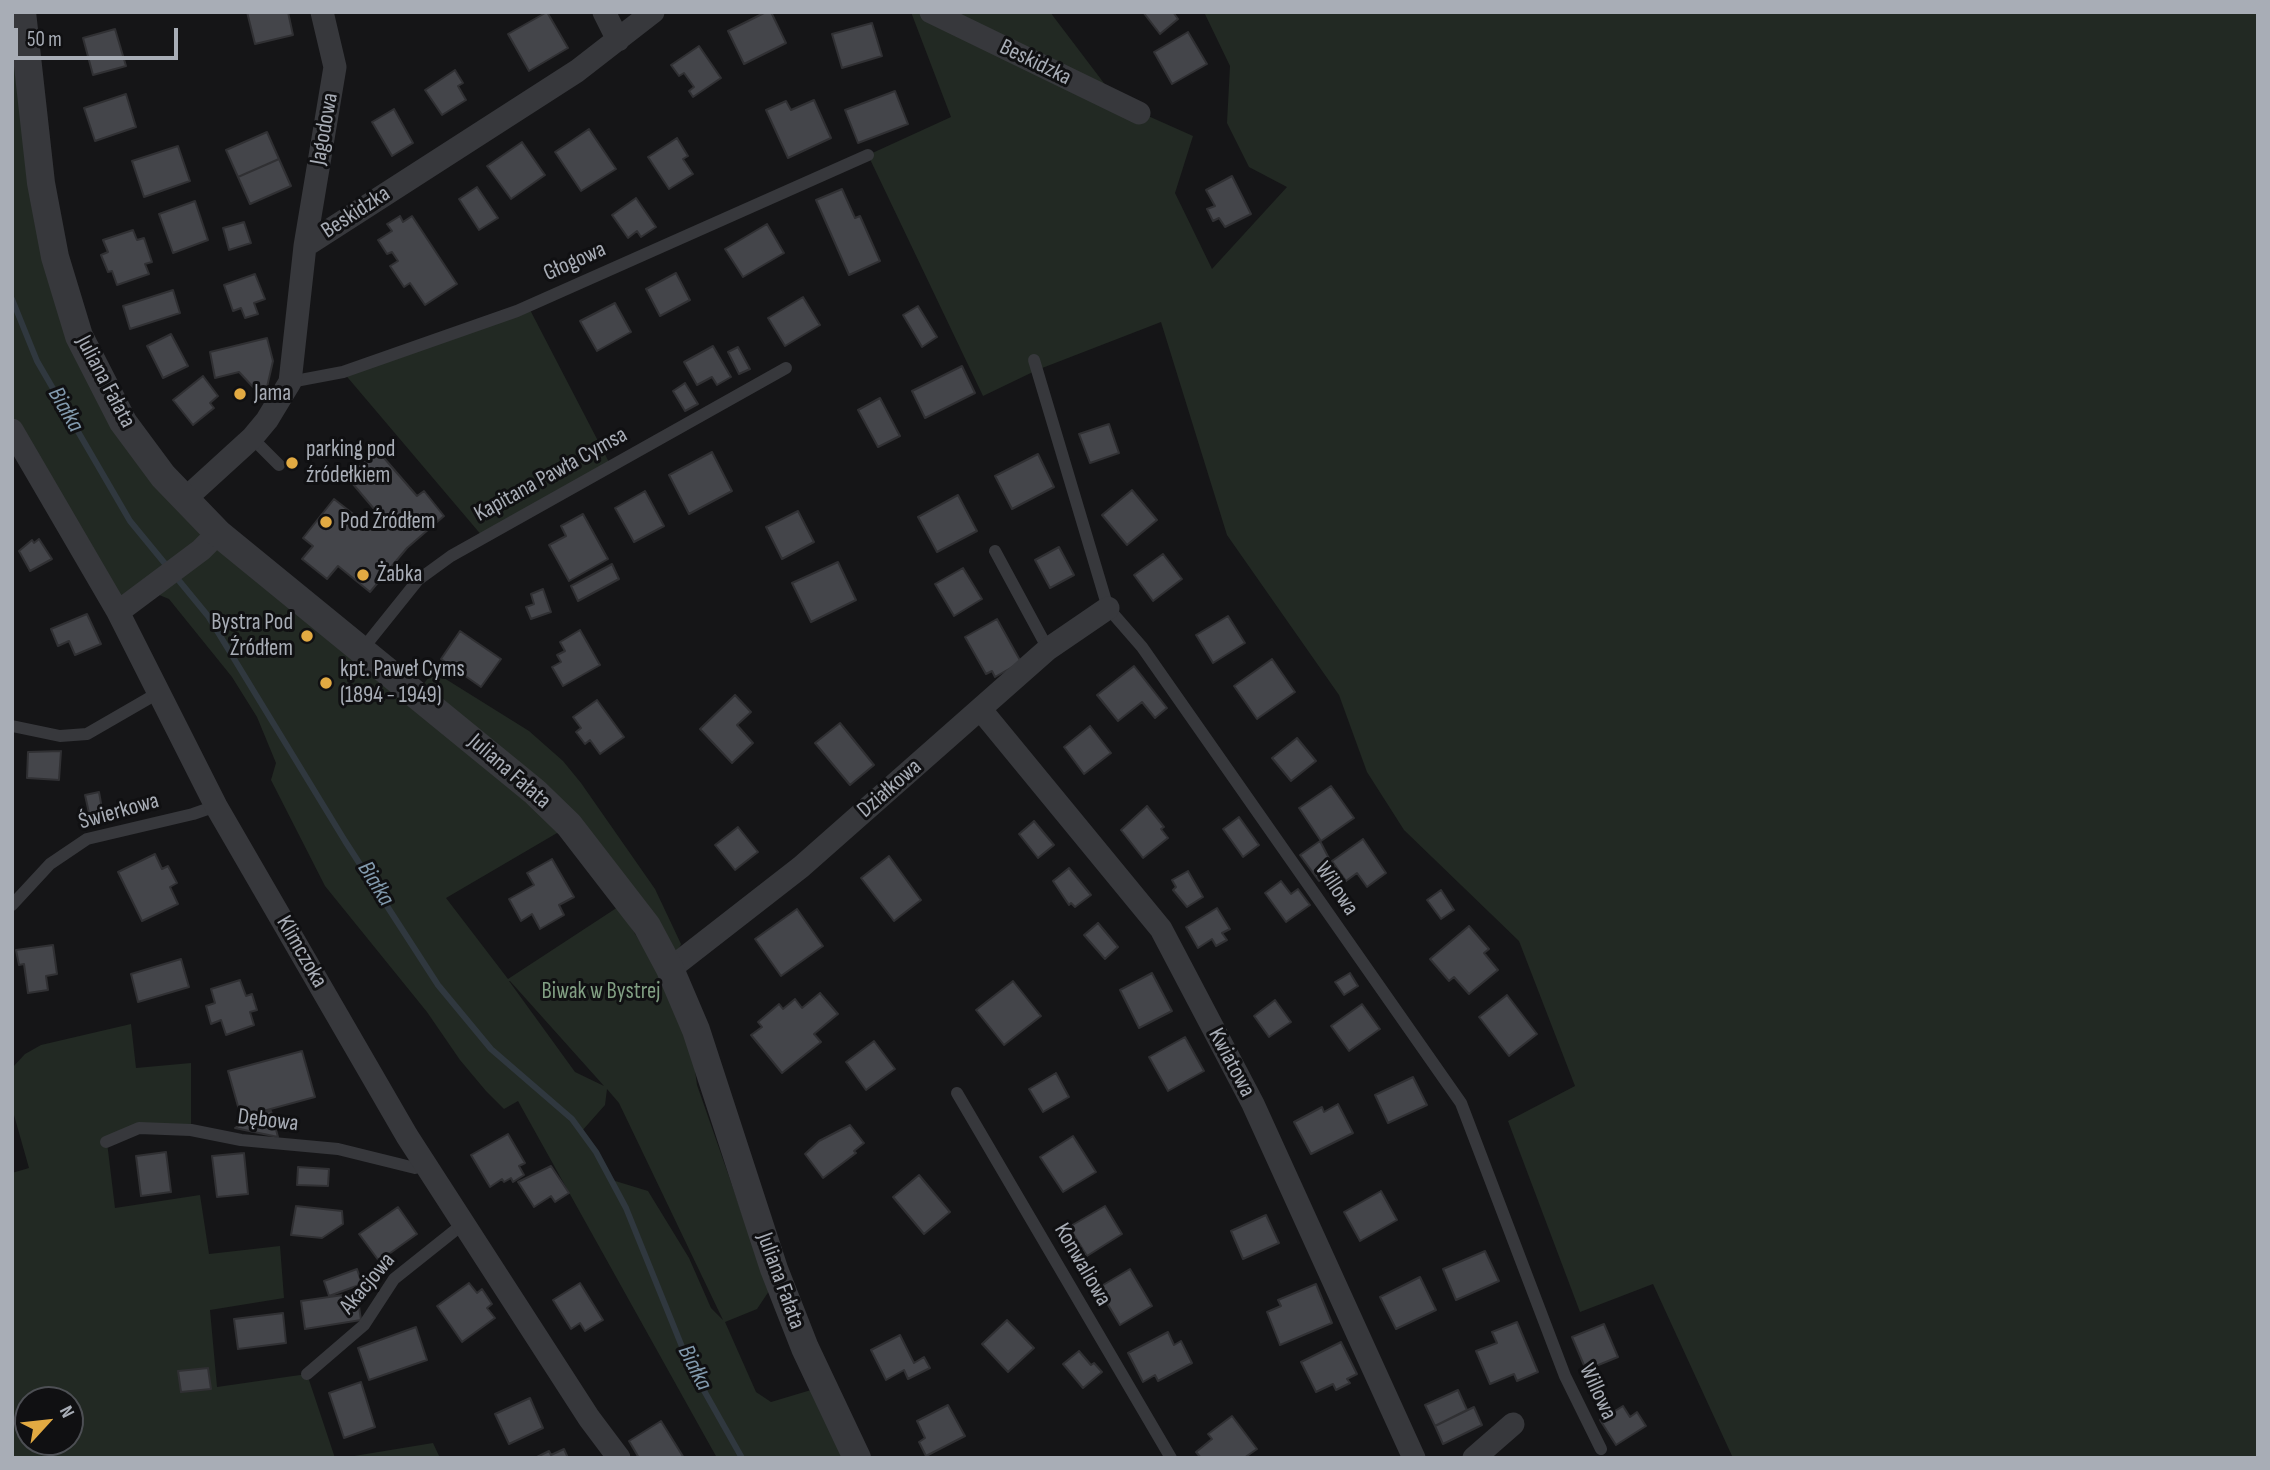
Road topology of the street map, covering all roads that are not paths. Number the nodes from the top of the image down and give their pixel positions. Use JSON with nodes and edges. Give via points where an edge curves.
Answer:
{"nodes":[{"id":1,"x":22,"y":12,"type":"edge"},
{"id":2,"x":322,"y":12,"type":"edge"},
{"id":3,"x":604,"y":12,"type":"edge"},
{"id":4,"x":653,"y":12,"type":"edge"},
{"id":5,"x":931,"y":12,"type":"edge"},
{"id":6,"x":618,"y":40,"type":"junction"},
{"id":7,"x":1139,"y":113,"type":"dead end"},
{"id":8,"x":868,"y":155,"type":"dead end"},
{"id":9,"x":305,"y":246,"type":"junction"},
{"id":10,"x":1034,"y":360,"type":"dead end"},
{"id":11,"x":786,"y":369,"type":"dead end"},
{"id":12,"x":290,"y":382,"type":"junction"},
{"id":13,"x":252,"y":438,"type":"junction"},
{"id":14,"x":15,"y":440,"type":"edge"},
{"id":15,"x":279,"y":465,"type":"dead end"},
{"id":16,"x":184,"y":500,"type":"junction"},
{"id":17,"x":210,"y":541,"type":"junction"},
{"id":18,"x":995,"y":551,"type":"dead end"},
{"id":19,"x":1108,"y":608,"type":"junction"},
{"id":20,"x":118,"y":612,"type":"junction"},
{"id":21,"x":1048,"y":649,"type":"junction"},
{"id":22,"x":361,"y":650,"type":"junction"},
{"id":23,"x":158,"y":693,"type":"junction"},
{"id":24,"x":981,"y":710,"type":"junction"},
{"id":25,"x":12,"y":726,"type":"edge"},
{"id":26,"x":216,"y":806,"type":"junction"},
{"id":27,"x":12,"y":905,"type":"edge"},
{"id":28,"x":670,"y":969,"type":"junction"},
{"id":29,"x":957,"y":1093,"type":"dead end"},
{"id":30,"x":106,"y":1142,"type":"dead end"},
{"id":31,"x":424,"y":1163,"type":"junction"},
{"id":32,"x":463,"y":1224,"type":"junction"},
{"id":33,"x":307,"y":1374,"type":"dead end"},
{"id":34,"x":1513,"y":1424,"type":"dead end"},
{"id":35,"x":1601,"y":1449,"type":"dead end"},
{"id":36,"x":619,"y":1458,"type":"edge"},
{"id":37,"x":857,"y":1458,"type":"edge"},
{"id":38,"x":1171,"y":1458,"type":"edge"},
{"id":39,"x":1414,"y":1458,"type":"edge"},
{"id":40,"x":1474,"y":1458,"type":"edge"}],
"edges":[{"from":1,"to":16,"type":"street","name":"Juliana Fałata","via":[[41,183],[55,257],[79,336],[122,422]]},
{"from":2,"to":9,"type":"street","name":"Jagodowa","via":[[335,67]]},
{"from":3,"to":6,"type":"street"},
{"from":4,"to":6,"type":"street","name":"Beskidzka"},
{"from":5,"to":7,"type":"street","name":"Beskidzka"},
{"from":6,"to":9,"type":"street","name":"Beskidzka","via":[[578,71]]},
{"from":8,"to":12,"type":"lane","name":"Głogowa","via":[[517,311],[343,372]]},
{"from":9,"to":12,"type":"street","name":"Beskidzka"},
{"from":10,"to":19,"type":"lane","name":"Willowa"},
{"from":11,"to":22,"type":"lane","name":"Kapitana Pawła Cymsa","via":[[451,556],[418,580]]},
{"from":12,"to":13,"type":"street","name":"Beskidzka"},
{"from":13,"to":15,"type":"lane"},
{"from":13,"to":16,"type":"street","name":"Beskidzka"},
{"from":14,"to":20,"type":"street","name":"Klimczoka"},
{"from":16,"to":17,"type":"street","name":"Juliana Fałata"},
{"from":17,"to":20,"type":"street"},
{"from":17,"to":22,"type":"street","name":"Juliana Fałata"},
{"from":18,"to":21,"type":"lane"},
{"from":19,"to":21,"type":"street","name":"Działkowa"},
{"from":19,"to":35,"type":"lane","name":"Willowa","via":[[1143,647],[1461,1103],[1565,1376]]},
{"from":20,"to":23,"type":"street","name":"Klimczoka"},
{"from":21,"to":24,"type":"street","name":"Działkowa"},
{"from":22,"to":28,"type":"street","name":"Juliana Fałata","via":[[514,774],[569,825],[646,926]]},
{"from":23,"to":25,"type":"lane","via":[[87,734],[60,736]]},
{"from":23,"to":26,"type":"street","name":"Klimczoka"},
{"from":24,"to":28,"type":"street","name":"Działkowa","via":[[801,867]]},
{"from":24,"to":39,"type":"street","name":"Kwiatowa","via":[[1161,929],[1253,1104]]},
{"from":26,"to":27,"type":"lane","name":"Świerkowa","via":[[87,839],[50,864]]},
{"from":26,"to":31,"type":"street","name":"Klimczoka"},
{"from":28,"to":37,"type":"street","name":"Juliana Fałata","via":[[696,1030],[785,1297],[821,1387]]},
{"from":29,"to":38,"type":"lane","name":"Konwaliowa"},
{"from":30,"to":31,"type":"lane","name":"Dębowa","via":[[139,1128],[191,1129],[241,1140],[338,1149],[415,1168]]},
{"from":31,"to":32,"type":"street","name":"Klimczoka"},
{"from":32,"to":33,"type":"lane","name":"Akacjowa","via":[[394,1279],[364,1325]]},
{"from":32,"to":36,"type":"street","name":"Klimczoka"},
{"from":34,"to":40,"type":"street"}]}
